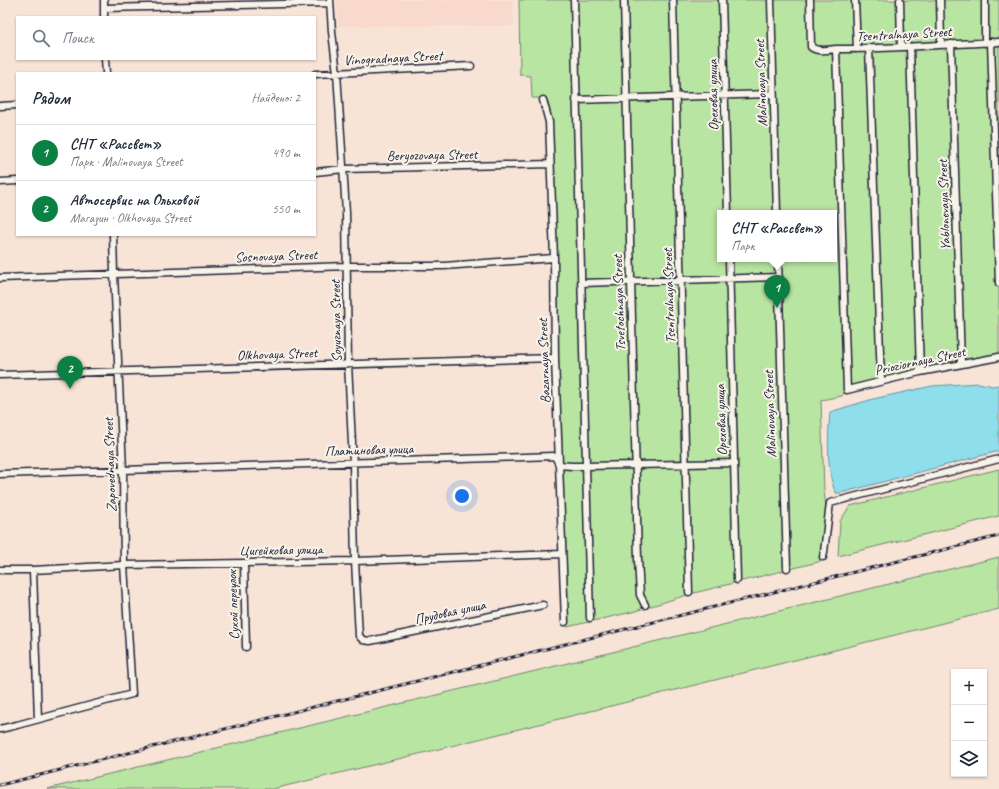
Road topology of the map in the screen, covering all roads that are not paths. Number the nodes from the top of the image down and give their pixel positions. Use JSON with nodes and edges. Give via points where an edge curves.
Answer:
{"nodes":[{"id":1,"x":104,"y":0,"type":"edge"},
{"id":2,"x":574,"y":0,"type":"edge"},
{"id":3,"x":624,"y":0,"type":"edge"},
{"id":4,"x":673,"y":0,"type":"edge"},
{"id":5,"x":722,"y":0,"type":"edge"},
{"id":6,"x":771,"y":0,"type":"edge"},
{"id":7,"x":810,"y":0,"type":"edge"},
{"id":8,"x":855,"y":0,"type":"edge"},
{"id":9,"x":900,"y":0,"type":"edge"},
{"id":10,"x":940,"y":0,"type":"edge"},
{"id":11,"x":985,"y":0,"type":"edge"},
{"id":12,"x":330,"y":2,"type":"edge"},
{"id":13,"x":104,"y":8,"type":"junction"},
{"id":14,"x":104,"y":16,"type":"edge"},
{"id":15,"x":988,"y":42,"type":"junction"},
{"id":16,"x":999,"y":42,"type":"edge"},
{"id":17,"x":941,"y":44,"type":"junction"},
{"id":18,"x":951,"y":44,"type":"junction"},
{"id":19,"x":901,"y":47,"type":"junction"},
{"id":20,"x":910,"y":47,"type":"junction"},
{"id":21,"x":869,"y":48,"type":"junction"},
{"id":22,"x":836,"y":49,"type":"junction"},
{"id":23,"x":857,"y":49,"type":"junction"},
{"id":24,"x":105,"y":60,"type":"edge"},
{"id":25,"x":471,"y":66,"type":"dead end"},
{"id":26,"x":106,"y":72,"type":"edge"},
{"id":27,"x":338,"y":73,"type":"junction"},
{"id":28,"x":316,"y":74,"type":"edge"},
{"id":29,"x":773,"y":94,"type":"junction"},
{"id":30,"x":676,"y":96,"type":"junction"},
{"id":31,"x":725,"y":96,"type":"junction"},
{"id":32,"x":626,"y":98,"type":"junction"},
{"id":33,"x":543,"y":100,"type":"dead end"},
{"id":34,"x":576,"y":100,"type":"junction"},
{"id":35,"x":0,"y":106,"type":"edge"},
{"id":36,"x":16,"y":106,"type":"edge"},
{"id":37,"x":550,"y":164,"type":"junction"},
{"id":38,"x":344,"y":169,"type":"junction"},
{"id":39,"x":316,"y":172,"type":"edge"},
{"id":40,"x":16,"y":181,"type":"edge"},
{"id":41,"x":0,"y":182,"type":"edge"},
{"id":42,"x":728,"y":210,"type":"edge"},
{"id":43,"x":777,"y":210,"type":"edge"},
{"id":44,"x":113,"y":236,"type":"edge"},
{"id":45,"x":554,"y":258,"type":"junction"},
{"id":46,"x":729,"y":262,"type":"edge"},
{"id":47,"x":778,"y":262,"type":"edge"},
{"id":48,"x":347,"y":266,"type":"junction"},
{"id":49,"x":114,"y":274,"type":"junction"},
{"id":50,"x":779,"y":277,"type":"junction"},
{"id":51,"x":0,"y":278,"type":"edge"},
{"id":52,"x":730,"y":278,"type":"junction"},
{"id":53,"x":681,"y":279,"type":"junction"},
{"id":54,"x":631,"y":282,"type":"junction"},
{"id":55,"x":582,"y":283,"type":"junction"},
{"id":56,"x":999,"y":283,"type":"edge"},
{"id":57,"x":999,"y":357,"type":"edge"},
{"id":58,"x":555,"y":358,"type":"junction"},
{"id":59,"x":348,"y":364,"type":"junction"},
{"id":60,"x":961,"y":364,"type":"junction"},
{"id":61,"x":119,"y":371,"type":"junction"},
{"id":62,"x":920,"y":372,"type":"junction"},
{"id":63,"x":0,"y":375,"type":"edge"},
{"id":64,"x":881,"y":381,"type":"junction"},
{"id":65,"x":999,"y":459,"type":"edge"},
{"id":66,"x":353,"y":462,"type":"junction"},
{"id":67,"x":734,"y":463,"type":"junction"},
{"id":68,"x":686,"y":464,"type":"junction"},
{"id":69,"x":559,"y":465,"type":"junction"},
{"id":70,"x":586,"y":466,"type":"junction"},
{"id":71,"x":636,"y":466,"type":"junction"},
{"id":72,"x":123,"y":470,"type":"junction"},
{"id":73,"x":0,"y":474,"type":"edge"},
{"id":74,"x":562,"y":554,"type":"junction"},
{"id":75,"x":822,"y":557,"type":"dead end"},
{"id":76,"x":355,"y":561,"type":"junction"},
{"id":77,"x":244,"y":563,"type":"junction"},
{"id":78,"x":124,"y":565,"type":"junction"},
{"id":79,"x":786,"y":568,"type":"dead end"},
{"id":80,"x":0,"y":570,"type":"edge"},
{"id":81,"x":33,"y":570,"type":"junction"},
{"id":82,"x":738,"y":580,"type":"dead end"},
{"id":83,"x":689,"y":592,"type":"dead end"},
{"id":84,"x":543,"y":605,"type":"dead end"},
{"id":85,"x":645,"y":605,"type":"dead end"},
{"id":86,"x":590,"y":618,"type":"dead end"},
{"id":87,"x":565,"y":622,"type":"dead end"},
{"id":88,"x":363,"y":640,"type":"joint"},
{"id":89,"x":246,"y":647,"type":"dead end"},
{"id":90,"x":38,"y":719,"type":"junction"},
{"id":91,"x":0,"y":729,"type":"edge"}],
"edges":[{"from":1,"to":13,"type":"street"},
{"from":2,"to":34,"type":"street"},
{"from":3,"to":32,"type":"street","name":"Tsvetochnaya Street"},
{"from":4,"to":30,"type":"street","name":"Tsentralnaya Street"},
{"from":5,"to":31,"type":"street","name":"Ореховая улица"},
{"from":6,"to":29,"type":"street","name":"Malinovaya Street"},
{"from":7,"to":22,"type":"street","name":"Tsentralnaya Street","via":[[811,47],[818,50]]},
{"from":8,"to":23,"type":"street"},
{"from":9,"to":19,"type":"street"},
{"from":10,"to":17,"type":"street"},
{"from":11,"to":15,"type":"street"},
{"from":12,"to":13,"type":"street"},
{"from":12,"to":27,"type":"street","name":"Soyuznaya Street"},
{"from":13,"to":14,"type":"street"},
{"from":15,"to":16,"type":"street","name":"Tsentralnaya Street"},
{"from":15,"to":18,"type":"street","name":"Tsentralnaya Street"},
{"from":15,"to":56,"type":"street"},
{"from":17,"to":18,"type":"street","name":"Tsentralnaya Street"},
{"from":17,"to":20,"type":"street","name":"Tsentralnaya Street"},
{"from":18,"to":60,"type":"street","name":"Yablonevaya Street"},
{"from":19,"to":20,"type":"street","name":"Tsentralnaya Street"},
{"from":19,"to":21,"type":"street","name":"Tsentralnaya Street"},
{"from":20,"to":62,"type":"street"},
{"from":21,"to":23,"type":"street","name":"Tsentralnaya Street"},
{"from":21,"to":64,"type":"street"},
{"from":22,"to":23,"type":"street","name":"Tsentralnaya Street"},
{"from":22,"to":64,"type":"street","name":"Prioziornaya Street","via":[[847,390]]},
{"from":24,"to":26,"type":"street"},
{"from":25,"to":27,"type":"street","name":"Vinogradnaya Street"},
{"from":27,"to":28,"type":"street","name":"Vinogradnaya Street"},
{"from":27,"to":38,"type":"street","name":"Soyuznaya Street"},
{"from":29,"to":31,"type":"street"},
{"from":29,"to":43,"type":"street","name":"Malinovaya Street"},
{"from":30,"to":31,"type":"street"},
{"from":30,"to":32,"type":"street"},
{"from":30,"to":53,"type":"street","name":"Tsentralnaya Street"},
{"from":31,"to":42,"type":"street","name":"Ореховая улица"},
{"from":32,"to":34,"type":"street"},
{"from":32,"to":54,"type":"street","name":"Tsvetochnaya Street"},
{"from":33,"to":37,"type":"street","name":"Bazarnaya Street","via":[[549,122]]},
{"from":34,"to":55,"type":"street"},
{"from":35,"to":36,"type":"street"},
{"from":37,"to":38,"type":"street","name":"Beryozovaya Street"},
{"from":37,"to":45,"type":"street","name":"Bazarnaya Street"},
{"from":38,"to":39,"type":"street","name":"Beryozovaya Street"},
{"from":38,"to":48,"type":"street","name":"Soyuznaya Street"},
{"from":40,"to":41,"type":"street"},
{"from":44,"to":49,"type":"street","name":"Zapovednaya Street"},
{"from":45,"to":48,"type":"street","name":"Sosnovaya Street","via":[[444,266]]},
{"from":45,"to":58,"type":"street","name":"Bazarnaya Street"},
{"from":46,"to":52,"type":"street","name":"Ореховая улица"},
{"from":47,"to":50,"type":"street","name":"Malinovaya Street"},
{"from":48,"to":49,"type":"street","name":"Sosnovaya Street"},
{"from":48,"to":59,"type":"street","name":"Soyuznaya Street"},
{"from":49,"to":51,"type":"street","name":"Sosnovaya Street"},
{"from":49,"to":61,"type":"street","name":"Zapovednaya Street"},
{"from":50,"to":52,"type":"street"},
{"from":50,"to":79,"type":"street","name":"Malinovaya Street"},
{"from":52,"to":53,"type":"street"},
{"from":52,"to":67,"type":"street","name":"Ореховая улица"},
{"from":53,"to":54,"type":"street"},
{"from":53,"to":68,"type":"street","name":"Tsentralnaya Street"},
{"from":54,"to":55,"type":"street"},
{"from":54,"to":71,"type":"street","name":"Tsvetochnaya Street"},
{"from":55,"to":70,"type":"street"},
{"from":57,"to":60,"type":"street","name":"Prioziornaya Street"},
{"from":58,"to":59,"type":"street","name":"Olkhovaya Street"},
{"from":58,"to":69,"type":"street","name":"Bazarnaya Street"},
{"from":59,"to":61,"type":"street","name":"Olkhovaya Street"},
{"from":59,"to":66,"type":"street","name":"Soyuznaya Street"},
{"from":60,"to":62,"type":"street","name":"Prioziornaya Street"},
{"from":61,"to":63,"type":"street","name":"Olkhovaya Street"},
{"from":61,"to":72,"type":"street","name":"Zapovednaya Street"},
{"from":62,"to":64,"type":"street","name":"Prioziornaya Street"},
{"from":65,"to":75,"type":"street","via":[[830,503]]},
{"from":66,"to":69,"type":"street","name":"Платиновая улица","via":[[553,456]]},
{"from":66,"to":72,"type":"street","name":"Платиновая улица"},
{"from":66,"to":76,"type":"street","name":"Soyuznaya Street"},
{"from":67,"to":68,"type":"street","name":"Платиновая улица"},
{"from":67,"to":82,"type":"street","name":"Ореховая улица"},
{"from":68,"to":71,"type":"street","name":"Платиновая улица"},
{"from":68,"to":83,"type":"street","name":"Tsentralnaya Street"},
{"from":69,"to":70,"type":"street","name":"Платиновая улица"},
{"from":69,"to":74,"type":"street","name":"Bazarnaya Street"},
{"from":70,"to":71,"type":"street","name":"Платиновая улица"},
{"from":70,"to":86,"type":"street"},
{"from":71,"to":85,"type":"street","name":"Tsvetochnaya Street","via":[[640,595]]},
{"from":72,"to":73,"type":"street","name":"Платиновая улица"},
{"from":72,"to":78,"type":"street","name":"Zapovednaya Street"},
{"from":74,"to":76,"type":"street","name":"Цигейковая улица"},
{"from":74,"to":87,"type":"street","name":"Bazarnaya Street"},
{"from":76,"to":77,"type":"street","name":"Цигейковая улица"},
{"from":76,"to":88,"type":"street","name":"Soyuznaya Street","via":[[359,636]]},
{"from":77,"to":78,"type":"street","name":"Цигейковая улица"},
{"from":77,"to":89,"type":"street","name":"Сухой переулок"},
{"from":78,"to":81,"type":"street","name":"Цигейковая улица"},
{"from":78,"to":90,"type":"street","name":"Zapovednaya Street","via":[[132,694]]},
{"from":80,"to":81,"type":"street","name":"Цигейковая улица"},
{"from":81,"to":90,"type":"street"},
{"from":84,"to":88,"type":"street","name":"Прудовая улица","via":[[370,641]]},
{"from":90,"to":91,"type":"street"}]}
